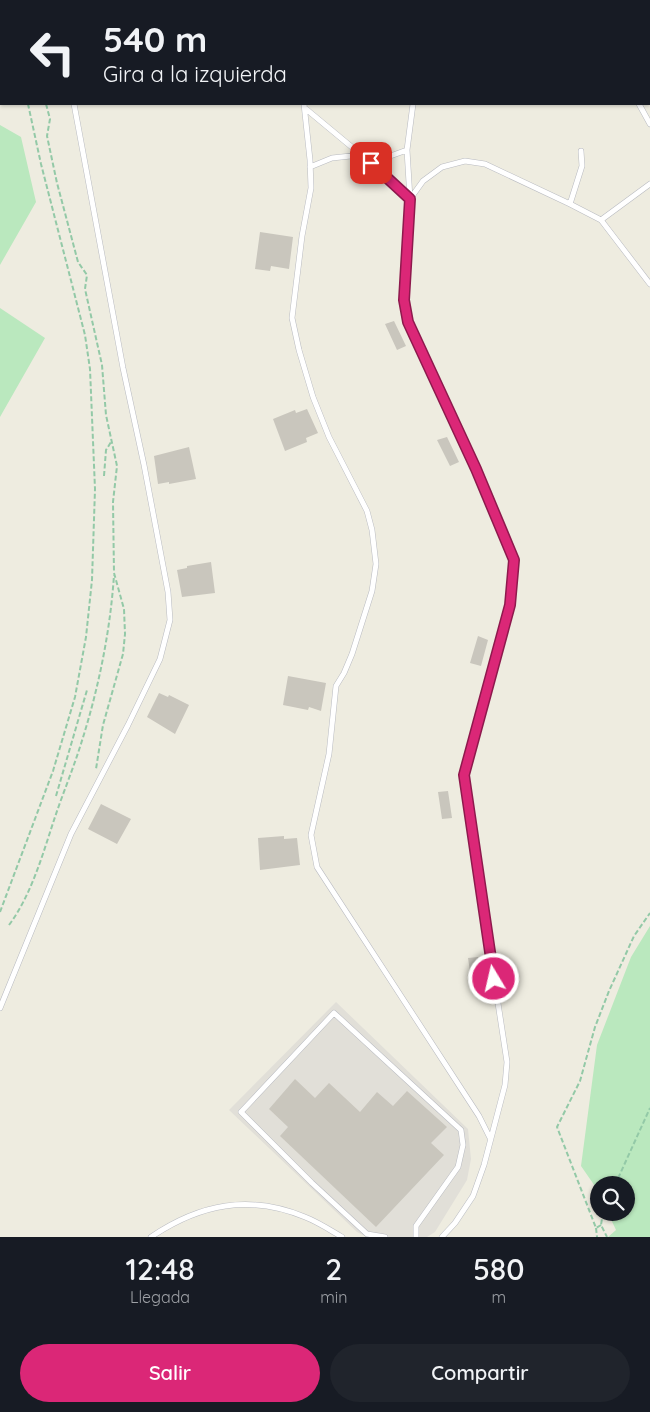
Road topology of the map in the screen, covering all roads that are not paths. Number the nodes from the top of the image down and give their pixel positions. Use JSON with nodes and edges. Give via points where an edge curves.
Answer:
{"nodes":[{"id":1,"x":74,"y":105,"type":"edge"},
{"id":2,"x":413,"y":105,"type":"edge"},
{"id":3,"x":640,"y":105,"type":"edge"},
{"id":4,"x":305,"y":106,"type":"edge"},
{"id":5,"x":650,"y":124,"type":"edge"},
{"id":6,"x":407,"y":150,"type":"junction"},
{"id":7,"x":581,"y":151,"type":"dead end"},
{"id":8,"x":361,"y":155,"type":"junction"},
{"id":9,"x":371,"y":163,"type":"junction"},
{"id":10,"x":310,"y":167,"type":"junction"},
{"id":11,"x":650,"y":184,"type":"edge"},
{"id":12,"x":410,"y":199,"type":"junction"},
{"id":13,"x":570,"y":204,"type":"junction"},
{"id":14,"x":601,"y":220,"type":"junction"},
{"id":15,"x":650,"y":284,"type":"edge"},
{"id":16,"x":0,"y":1008,"type":"edge"},
{"id":17,"x":490,"y":1138,"type":"junction"},
{"id":18,"x":151,"y":1237,"type":"edge"},
{"id":19,"x":342,"y":1237,"type":"edge"},
{"id":20,"x":384,"y":1237,"type":"edge"},
{"id":21,"x":416,"y":1237,"type":"edge"},
{"id":22,"x":442,"y":1237,"type":"edge"}],
"edges":[{"from":1,"to":16,"type":"lane","via":[[168,592],[170,620],[160,659],[71,834]]},
{"from":2,"to":6,"type":"lane"},
{"from":3,"to":5,"type":"lane"},
{"from":4,"to":8,"type":"lane"},
{"from":4,"to":10,"type":"lane"},
{"from":6,"to":9,"type":"lane"},
{"from":6,"to":12,"type":"lane"},
{"from":7,"to":13,"type":"lane","via":[[582,166]]},
{"from":8,"to":9,"type":"lane"},
{"from":8,"to":10,"type":"lane","via":[[332,158]]},
{"from":9,"to":12,"type":"lane"},
{"from":10,"to":17,"type":"lane","via":[[311,188],[292,318],[313,397],[329,437],[367,511],[376,564],[372,591],[352,654],[336,686],[329,754],[312,843],[317,868],[479,1116]]},
{"from":11,"to":14,"type":"lane"},
{"from":12,"to":13,"type":"lane","via":[[423,181],[442,167],[465,161],[485,164]]},
{"from":12,"to":17,"type":"lane","via":[[404,300],[408,322],[514,560],[510,605],[464,775],[507,1062],[505,1085]]},
{"from":13,"to":14,"type":"lane"},
{"from":14,"to":15,"type":"lane"},
{"from":17,"to":22,"type":"lane","via":[[473,1196]]},
{"from":18,"to":19,"type":"lane","via":[[173,1222],[204,1210],[227,1205],[261,1205],[284,1209]]},
{"from":20,"to":21,"type":"lane","via":[[368,1234],[241,1112],[334,1014],[461,1130],[463,1145],[458,1168],[416,1226]]}]}
